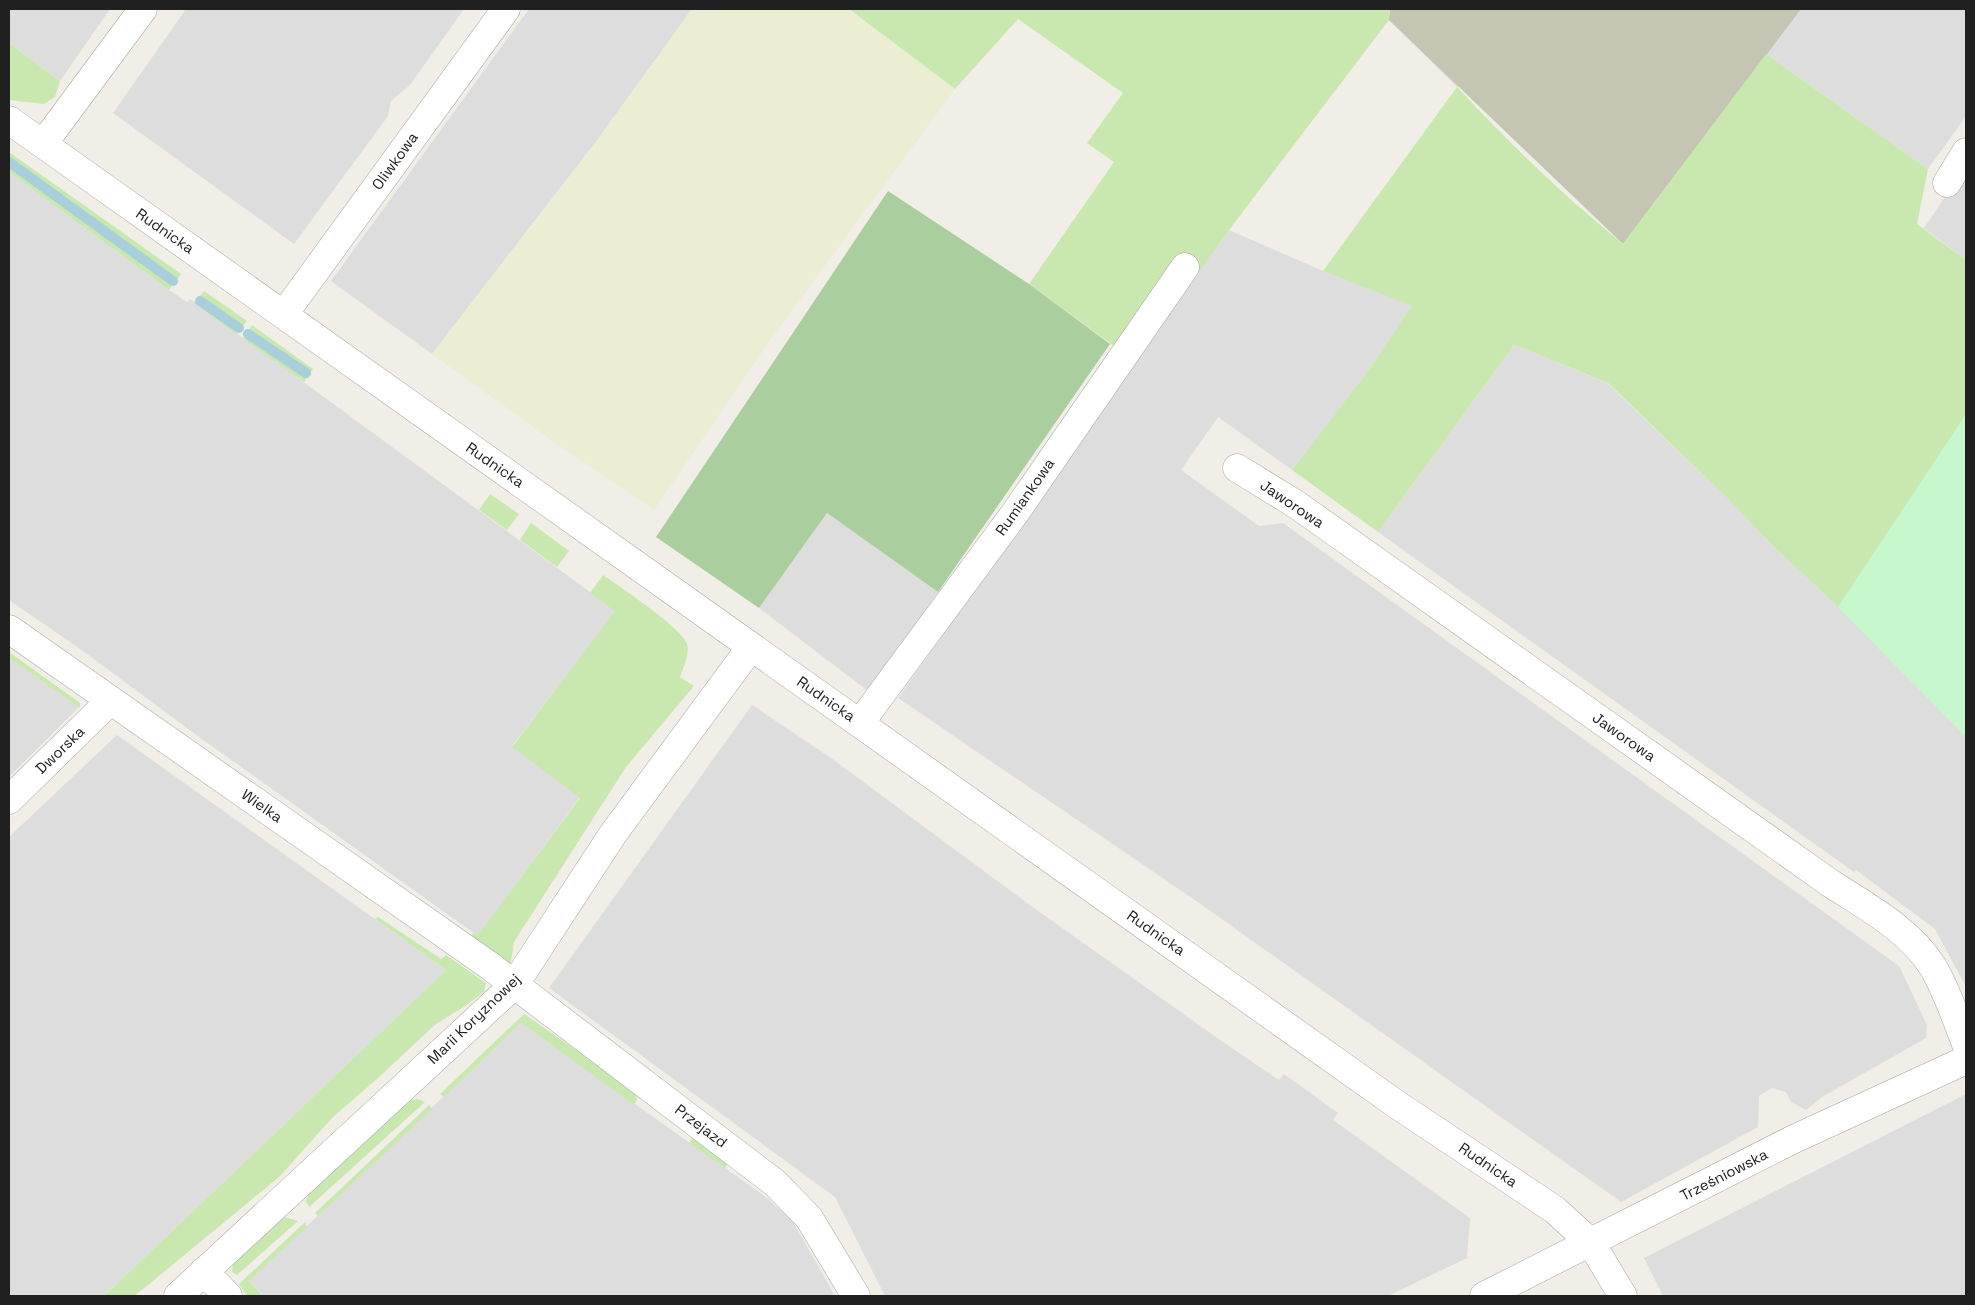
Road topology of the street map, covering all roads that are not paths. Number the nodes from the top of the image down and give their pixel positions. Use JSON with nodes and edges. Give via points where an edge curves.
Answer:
{"nodes":[{"id":1,"x":143,"y":9,"type":"edge"},
{"id":2,"x":506,"y":9,"type":"edge"},
{"id":3,"x":9,"y":120,"type":"edge"},
{"id":4,"x":43,"y":144,"type":"junction"},
{"id":5,"x":1966,"y":152,"type":"edge"},
{"id":6,"x":1946,"y":183,"type":"dead end"},
{"id":7,"x":1185,"y":267,"type":"dead end"},
{"id":8,"x":284,"y":314,"type":"junction"},
{"id":9,"x":1237,"y":468,"type":"dead end"},
{"id":10,"x":9,"y":629,"type":"edge"},
{"id":11,"x":751,"y":647,"type":"junction"},
{"id":12,"x":110,"y":701,"type":"junction"},
{"id":13,"x":860,"y":722,"type":"junction"},
{"id":14,"x":9,"y":800,"type":"edge"},
{"id":15,"x":515,"y":984,"type":"junction"},
{"id":16,"x":1966,"y":1044,"type":"edge"},
{"id":17,"x":1966,"y":1060,"type":"edge"},
{"id":18,"x":1591,"y":1243,"type":"junction"},
{"id":19,"x":204,"y":1271,"type":"junction"},
{"id":20,"x":178,"y":1296,"type":"edge"},
{"id":21,"x":228,"y":1296,"type":"edge"},
{"id":22,"x":856,"y":1296,"type":"edge"},
{"id":23,"x":1484,"y":1296,"type":"edge"},
{"id":24,"x":1623,"y":1296,"type":"edge"}],
"edges":[{"from":1,"to":4,"type":"street"},
{"from":2,"to":8,"type":"street","name":"Oliwkowa"},
{"from":3,"to":4,"type":"street","name":"Rudnicka"},
{"from":4,"to":8,"type":"street","name":"Rudnicka"},
{"from":5,"to":6,"type":"street"},
{"from":7,"to":13,"type":"street","name":"Rumiankowa","via":[[1015,513]]},
{"from":8,"to":11,"type":"street","name":"Rudnicka"},
{"from":9,"to":16,"type":"street","name":"Jaworowa","via":[[1297,506],[1898,928],[1932,967]]},
{"from":10,"to":12,"type":"street","name":"Wielka"},
{"from":11,"to":13,"type":"street","name":"Rudnicka"},
{"from":11,"to":15,"type":"street","name":"Marii Koryznowej","via":[[613,834]]},
{"from":12,"to":14,"type":"street","name":"Dworska"},
{"from":12,"to":15,"type":"street","name":"Wielka"},
{"from":13,"to":18,"type":"street","name":"Rudnicka","via":[[1396,1104],[1554,1210]]},
{"from":15,"to":19,"type":"street","name":"Marii Koryznowej"},
{"from":15,"to":22,"type":"street","name":"Przejazd","via":[[775,1183],[810,1218]]},
{"from":17,"to":18,"type":"street","name":"Trześniowska","via":[[1794,1139]]},
{"from":18,"to":23,"type":"street","name":"Trześniowska"},
{"from":18,"to":24,"type":"street","name":"Rudnicka"},
{"from":19,"to":20,"type":"street","name":"Marii Koryznowej"},
{"from":19,"to":21,"type":"street"}]}
